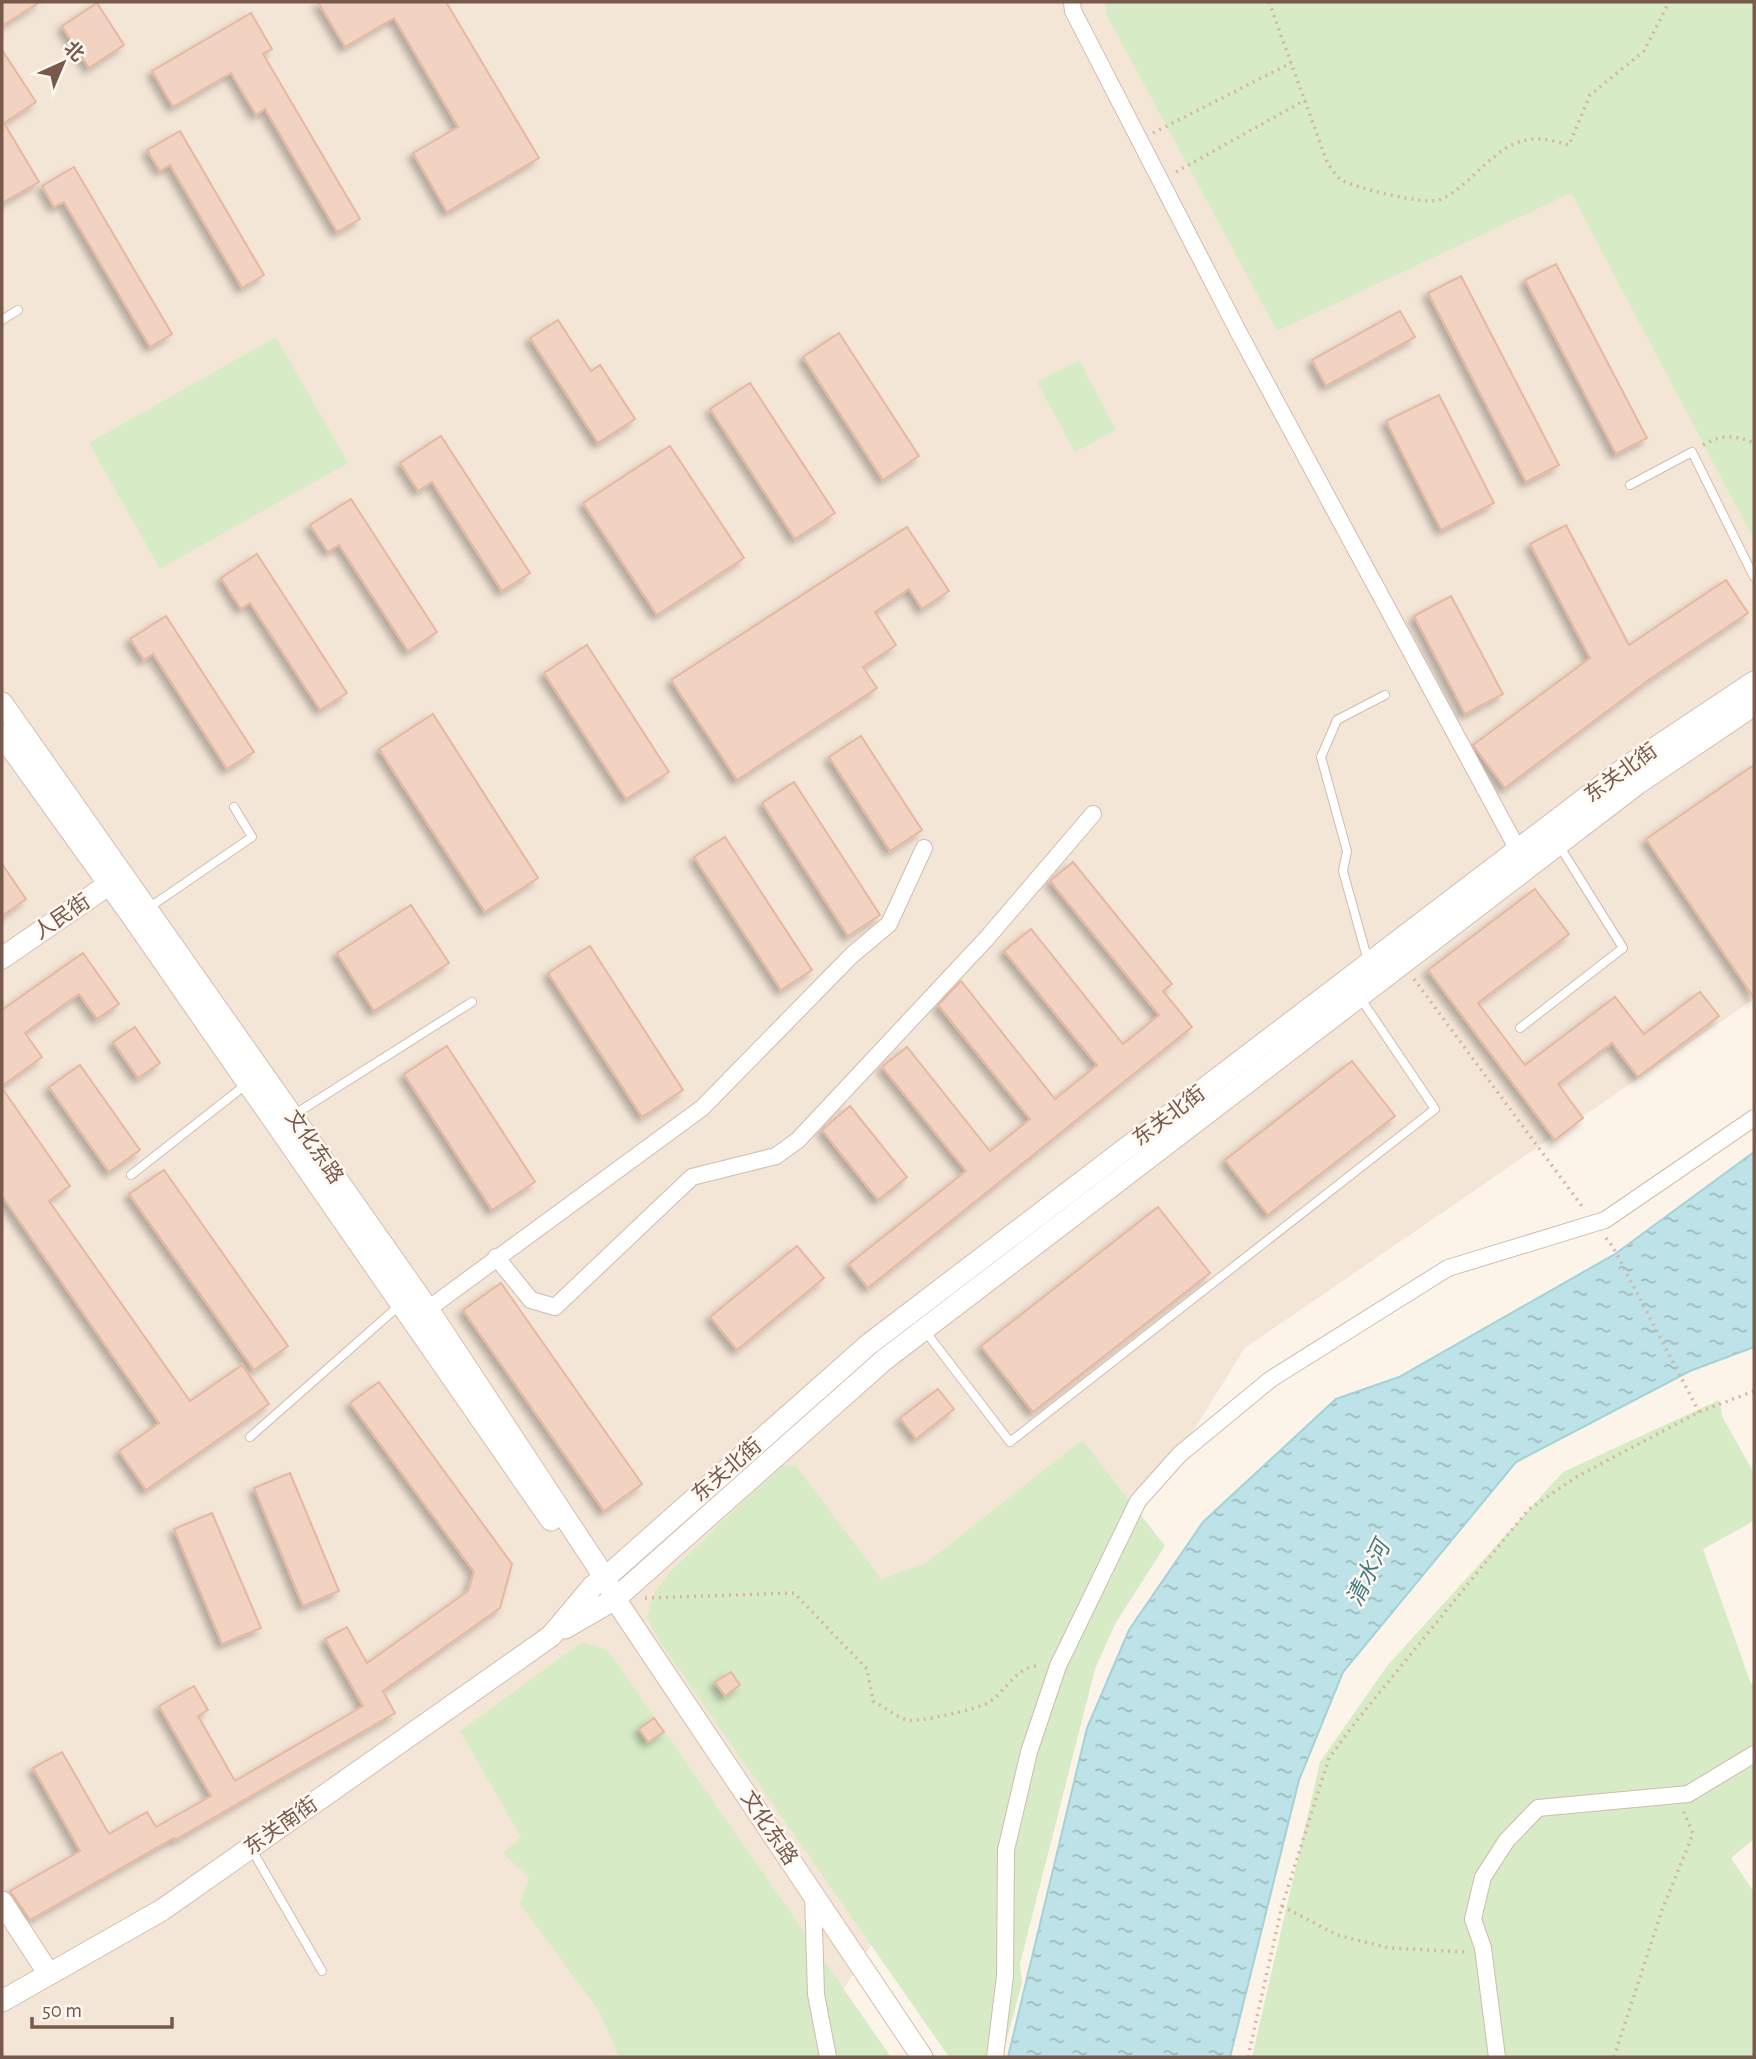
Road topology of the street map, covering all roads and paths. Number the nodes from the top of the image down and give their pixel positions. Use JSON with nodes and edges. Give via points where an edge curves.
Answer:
{"nodes":[{"id":1,"x":1072,"y":2,"type":"edge"},
{"id":2,"x":1269,"y":2,"type":"edge"},
{"id":3,"x":1669,"y":2,"type":"edge"},
{"id":4,"x":1292,"y":63,"type":"junction"},
{"id":5,"x":1306,"y":100,"type":"junction"},
{"id":6,"x":1139,"y":139,"type":"junction"},
{"id":7,"x":1160,"y":180,"type":"junction"},
{"id":8,"x":18,"y":310,"type":"dead end"},
{"id":9,"x":2,"y":320,"type":"edge"},
{"id":10,"x":1754,"y":443,"type":"edge"},
{"id":11,"x":1692,"y":452,"type":"junction"},
{"id":12,"x":1630,"y":485,"type":"dead end"},
{"id":13,"x":1754,"y":577,"type":"edge"},
{"id":14,"x":1754,"y":682,"type":"edge"},
{"id":15,"x":1385,"y":695,"type":"dead end"},
{"id":16,"x":2,"y":703,"type":"edge"},
{"id":17,"x":1754,"y":705,"type":"edge"},
{"id":18,"x":2,"y":735,"type":"edge"},
{"id":19,"x":234,"y":807,"type":"dead end"},
{"id":20,"x":1093,"y":814,"type":"dead end"},
{"id":21,"x":1558,"y":844,"type":"junction"},
{"id":22,"x":924,"y":848,"type":"dead end"},
{"id":23,"x":1518,"y":850,"type":"junction"},
{"id":24,"x":116,"y":880,"type":"junction"},
{"id":25,"x":140,"y":914,"type":"junction"},
{"id":26,"x":2,"y":958,"type":"edge"},
{"id":27,"x":1402,"y":963,"type":"junction"},
{"id":28,"x":1368,"y":964,"type":"junction"},
{"id":29,"x":1359,"y":996,"type":"junction"},
{"id":30,"x":472,"y":1002,"type":"dead end"},
{"id":31,"x":1520,"y":1028,"type":"dead end"},
{"id":32,"x":248,"y":1083,"type":"junction"},
{"id":33,"x":292,"y":1116,"type":"junction"},
{"id":34,"x":1754,"y":1118,"type":"edge"},
{"id":35,"x":131,"y":1175,"type":"dead end"},
{"id":36,"x":1595,"y":1223,"type":"junction"},
{"id":37,"x":496,"y":1257,"type":"junction"},
{"id":38,"x":401,"y":1304,"type":"junction"},
{"id":39,"x":428,"y":1309,"type":"junction"},
{"id":40,"x":924,"y":1330,"type":"junction"},
{"id":41,"x":1754,"y":1391,"type":"edge"},
{"id":42,"x":1699,"y":1412,"type":"junction"},
{"id":43,"x":250,"y":1437,"type":"dead end"},
{"id":44,"x":599,"y":1582,"type":"junction"},
{"id":45,"x":615,"y":1599,"type":"junction"},
{"id":46,"x":551,"y":1636,"type":"junction"},
{"id":47,"x":1058,"y":1666,"type":"junction"},
{"id":48,"x":1754,"y":1754,"type":"edge"},
{"id":49,"x":1676,"y":1795,"type":"junction"},
{"id":50,"x":251,"y":1847,"type":"junction"},
{"id":51,"x":813,"y":1894,"type":"junction"},
{"id":52,"x":2,"y":1902,"type":"edge"},
{"id":53,"x":1282,"y":1906,"type":"junction"},
{"id":54,"x":1483,"y":1952,"type":"junction"},
{"id":55,"x":322,"y":1972,"type":"dead end"},
{"id":56,"x":49,"y":1974,"type":"junction"},
{"id":57,"x":2,"y":2001,"type":"edge"},
{"id":58,"x":828,"y":2057,"type":"edge"},
{"id":59,"x":922,"y":2057,"type":"edge"},
{"id":60,"x":995,"y":2057,"type":"edge"},
{"id":61,"x":1248,"y":2057,"type":"edge"},
{"id":62,"x":1497,"y":2057,"type":"edge"},
{"id":63,"x":1614,"y":2057,"type":"edge"}],
"edges":[{"from":1,"to":6,"type":"street"},
{"from":2,"to":4,"type":"path"},
{"from":3,"to":5,"type":"path","via":[[1644,51],[1590,94],[1569,145],[1540,138],[1521,140],[1436,202],[1363,190],[1339,178],[1327,162]]},
{"from":4,"to":5,"type":"path"},
{"from":4,"to":6,"type":"path"},
{"from":5,"to":7,"type":"path"},
{"from":6,"to":7,"type":"street"},
{"from":7,"to":23,"type":"street"},
{"from":8,"to":9,"type":"lane"},
{"from":10,"to":11,"type":"path","via":[[1739,436],[1716,437]]},
{"from":11,"to":12,"type":"lane"},
{"from":11,"to":13,"type":"lane"},
{"from":14,"to":23,"type":"main road","name":"东关北街","via":[[1625,768]]},
{"from":15,"to":28,"type":"lane","via":[[1337,720],[1321,757],[1347,851],[1343,871]]},
{"from":16,"to":24,"type":"main road","name":"文化东路"},
{"from":17,"to":21,"type":"main road","name":"东关北街"},
{"from":18,"to":24,"type":"main road","name":"文化东路"},
{"from":19,"to":25,"type":"lane","via":[[252,837]]},
{"from":20,"to":37,"type":"street","via":[[987,938],[798,1140],[776,1156],[692,1177],[555,1307],[531,1300]]},
{"from":21,"to":27,"type":"main road","name":"东关北街"},
{"from":21,"to":31,"type":"lane","via":[[1623,948]]},
{"from":22,"to":37,"type":"street","via":[[889,924],[852,955],[702,1108]]},
{"from":23,"to":28,"type":"main road","name":"东关北街"},
{"from":24,"to":25,"type":"main road","name":"文化东路"},
{"from":24,"to":26,"type":"main road","name":"人民街"},
{"from":25,"to":32,"type":"main road","name":"文化东路"},
{"from":25,"to":33,"type":"main road","name":"文化东路"},
{"from":27,"to":29,"type":"main road","name":"东关北街"},
{"from":27,"to":36,"type":"path"},
{"from":28,"to":44,"type":"main road","name":"东关北街","via":[[868,1345]]},
{"from":29,"to":40,"type":"main road","name":"东关北街"},
{"from":29,"to":40,"type":"lane","via":[[1435,1109],[1010,1442]]},
{"from":30,"to":33,"type":"lane"},
{"from":32,"to":35,"type":"lane"},
{"from":32,"to":38,"type":"main road","name":"文化东路"},
{"from":33,"to":39,"type":"main road","name":"文化东路"},
{"from":34,"to":36,"type":"street"},
{"from":36,"to":42,"type":"path","via":[[1613,1247]]},
{"from":36,"to":47,"type":"street","via":[[1448,1268],[1271,1379],[1210,1429],[1180,1454],[1138,1502]]},
{"from":37,"to":39,"type":"street"},
{"from":38,"to":43,"type":"lane"},
{"from":38,"to":44,"type":"main road","name":"文化东路","via":[[563,1538]]},
{"from":39,"to":44,"type":"main road","name":"文化东路"},
{"from":40,"to":45,"type":"main road","name":"东关北街","via":[[884,1360]]},
{"from":41,"to":42,"type":"path"},
{"from":42,"to":53,"type":"path","via":[[1578,1476],[1528,1510],[1329,1758]]},
{"from":44,"to":45,"type":"main road","name":"文化东路"},
{"from":44,"to":46,"type":"main road","name":"东关南街"},
{"from":45,"to":46,"type":"main road","name":"东关南街"},
{"from":45,"to":47,"type":"path","via":[[794,1593],[867,1669],[873,1701],[908,1721],[988,1703],[1032,1665]]},
{"from":45,"to":51,"type":"main road","name":"文化东路"},
{"from":46,"to":50,"type":"main road","name":"东关南街"},
{"from":47,"to":60,"type":"street","via":[[1029,1752],[1006,1850],[1005,1976]]},
{"from":48,"to":49,"type":"street","via":[[1688,1794]]},
{"from":49,"to":54,"type":"street","via":[[1538,1808],[1507,1840],[1483,1877],[1473,1919]]},
{"from":49,"to":63,"type":"path","via":[[1693,1834],[1662,1910]]},
{"from":50,"to":55,"type":"lane"},
{"from":50,"to":56,"type":"main road","name":"东关南街","via":[[162,1910]]},
{"from":51,"to":58,"type":"street","via":[[816,1994]]},
{"from":51,"to":59,"type":"main road","name":"文化东路"},
{"from":52,"to":56,"type":"main road"},
{"from":53,"to":54,"type":"path","via":[[1336,1936],[1389,1948]]},
{"from":53,"to":61,"type":"path"},
{"from":54,"to":62,"type":"street"},
{"from":56,"to":57,"type":"main road","name":"东关南街"}]}
